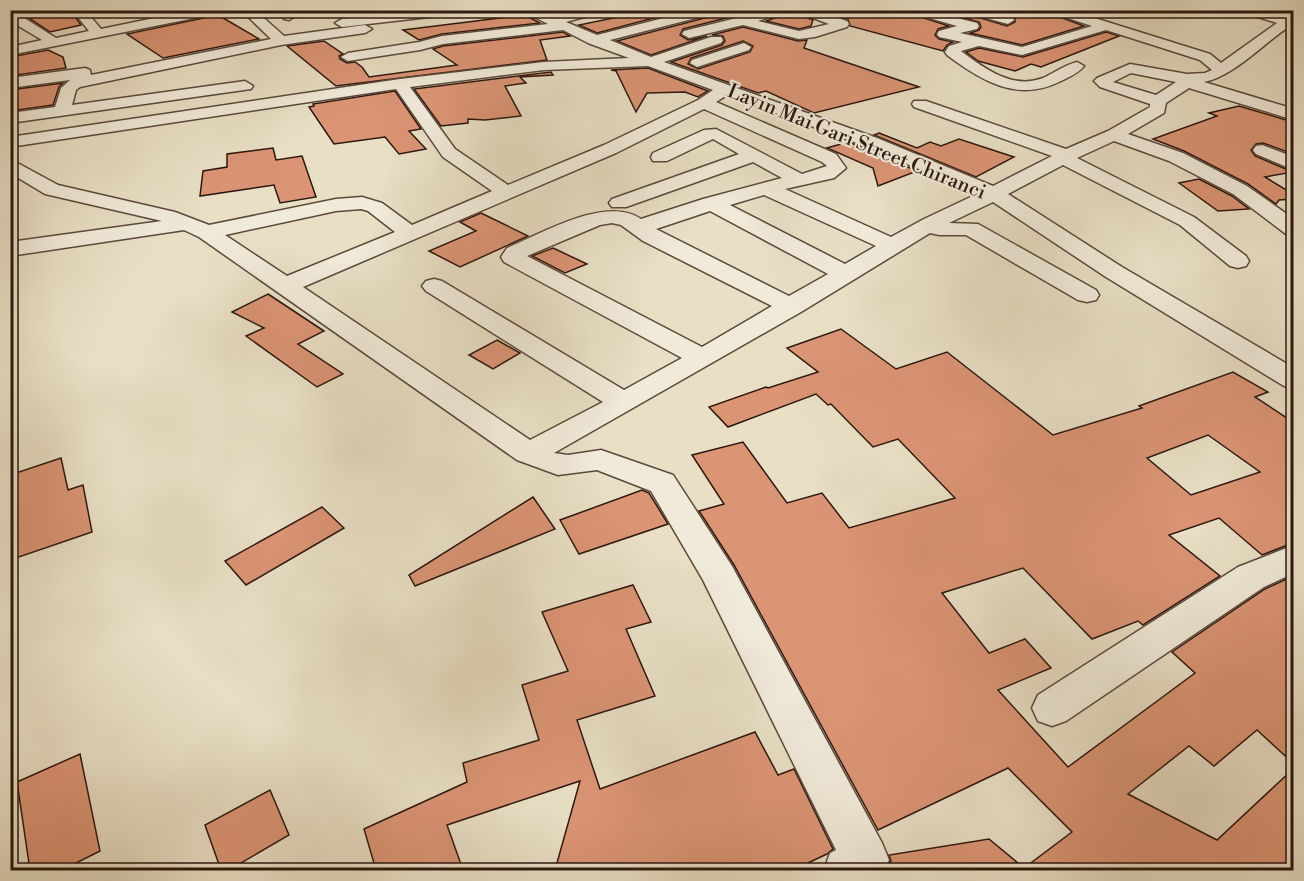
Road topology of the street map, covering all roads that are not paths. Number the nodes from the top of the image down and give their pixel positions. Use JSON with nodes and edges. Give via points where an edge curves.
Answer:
{"nodes":[{"id":1,"x":10,"y":10,"type":"edge"},
{"id":2,"x":78,"y":10,"type":"edge"},
{"id":3,"x":215,"y":10,"type":"edge"},
{"id":4,"x":247,"y":10,"type":"edge"},
{"id":5,"x":455,"y":10,"type":"edge"},
{"id":6,"x":603,"y":10,"type":"edge"},
{"id":7,"x":667,"y":10,"type":"edge"},
{"id":8,"x":786,"y":10,"type":"edge"},
{"id":9,"x":798,"y":10,"type":"edge"},
{"id":10,"x":850,"y":10,"type":"edge"},
{"id":11,"x":907,"y":10,"type":"edge"},
{"id":12,"x":962,"y":10,"type":"edge"},
{"id":13,"x":1241,"y":10,"type":"edge"},
{"id":14,"x":694,"y":14,"type":"edge"},
{"id":15,"x":378,"y":15,"type":"edge"},
{"id":16,"x":1006,"y":15,"type":"edge"},
{"id":17,"x":187,"y":16,"type":"junction"},
{"id":18,"x":828,"y":18,"type":"junction"},
{"id":19,"x":1126,"y":18,"type":"dead end"},
{"id":20,"x":539,"y":19,"type":"edge"},
{"id":21,"x":1048,"y":19,"type":"edge"},
{"id":22,"x":744,"y":21,"type":"junction"},
{"id":23,"x":1291,"y":21,"type":"edge"},
{"id":24,"x":463,"y":22,"type":"dead end"},
{"id":25,"x":146,"y":24,"type":"junction"},
{"id":26,"x":333,"y":26,"type":"junction"},
{"id":27,"x":440,"y":26,"type":"dead end"},
{"id":28,"x":1107,"y":26,"type":"junction"},
{"id":29,"x":206,"y":27,"type":"dead end"},
{"id":30,"x":1157,"y":27,"type":"dead end"},
{"id":31,"x":365,"y":28,"type":"dead end"},
{"id":32,"x":1274,"y":32,"type":"junction"},
{"id":33,"x":98,"y":34,"type":"junction"},
{"id":34,"x":163,"y":36,"type":"dead end"},
{"id":35,"x":276,"y":36,"type":"junction"},
{"id":36,"x":1009,"y":36,"type":"dead end"},
{"id":37,"x":1135,"y":37,"type":"junction"},
{"id":38,"x":1293,"y":37,"type":"edge"},
{"id":39,"x":226,"y":38,"type":"dead end"},
{"id":40,"x":598,"y":40,"type":"junction"},
{"id":41,"x":716,"y":40,"type":"junction"},
{"id":42,"x":54,"y":42,"type":"junction"},
{"id":43,"x":983,"y":42,"type":"junction"},
{"id":44,"x":1114,"y":44,"type":"dead end"},
{"id":45,"x":1227,"y":44,"type":"dead end"},
{"id":46,"x":180,"y":47,"type":"dead end"},
{"id":47,"x":246,"y":48,"type":"junction"},
{"id":48,"x":1172,"y":48,"type":"junction"},
{"id":49,"x":1250,"y":49,"type":"junction"},
{"id":50,"x":10,"y":51,"type":"edge"},
{"id":51,"x":1022,"y":51,"type":"junction"},
{"id":52,"x":647,"y":53,"type":"junction"},
{"id":53,"x":348,"y":57,"type":"junction"},
{"id":54,"x":197,"y":58,"type":"junction"},
{"id":55,"x":83,"y":60,"type":"junction"},
{"id":56,"x":426,"y":61,"type":"dead end"},
{"id":57,"x":1069,"y":61,"type":"junction"},
{"id":58,"x":237,"y":65,"type":"dead end"},
{"id":59,"x":1130,"y":68,"type":"junction"},
{"id":60,"x":360,"y":69,"type":"junction"},
{"id":61,"x":1221,"y":70,"type":"junction"},
{"id":62,"x":678,"y":71,"type":"junction"},
{"id":63,"x":340,"y":72,"type":"dead end"},
{"id":64,"x":1113,"y":75,"type":"junction"},
{"id":65,"x":1190,"y":80,"type":"junction"},
{"id":66,"x":10,"y":83,"type":"edge"},
{"id":67,"x":258,"y":84,"type":"dead end"},
{"id":68,"x":400,"y":84,"type":"junction"},
{"id":69,"x":727,"y":88,"type":"junction"},
{"id":70,"x":145,"y":98,"type":"junction"},
{"id":71,"x":1158,"y":101,"type":"junction"},
{"id":72,"x":704,"y":103,"type":"junction"},
{"id":73,"x":920,"y":104,"type":"dead end"},
{"id":74,"x":62,"y":110,"type":"junction"},
{"id":75,"x":1293,"y":115,"type":"edge"},
{"id":76,"x":10,"y":118,"type":"edge"},
{"id":77,"x":151,"y":120,"type":"junction"},
{"id":78,"x":1114,"y":135,"type":"junction"},
{"id":79,"x":10,"y":142,"type":"edge"},
{"id":80,"x":1262,"y":150,"type":"dead end"},
{"id":81,"x":754,"y":155,"type":"junction"},
{"id":82,"x":1065,"y":156,"type":"junction"},
{"id":83,"x":660,"y":157,"type":"dead end"},
{"id":84,"x":1293,"y":164,"type":"edge"},
{"id":85,"x":10,"y":165,"type":"edge"},
{"id":86,"x":799,"y":180,"type":"junction"},
{"id":87,"x":35,"y":181,"type":"junction"},
{"id":88,"x":10,"y":184,"type":"edge"},
{"id":89,"x":765,"y":188,"type":"junction"},
{"id":90,"x":506,"y":192,"type":"junction"},
{"id":91,"x":994,"y":194,"type":"junction"},
{"id":92,"x":619,"y":203,"type":"dead end"},
{"id":93,"x":710,"y":203,"type":"junction"},
{"id":94,"x":931,"y":223,"type":"junction"},
{"id":95,"x":198,"y":228,"type":"junction"},
{"id":96,"x":1293,"y":229,"type":"edge"},
{"id":97,"x":645,"y":230,"type":"junction"},
{"id":98,"x":410,"y":232,"type":"junction"},
{"id":99,"x":11,"y":237,"type":"edge"},
{"id":100,"x":893,"y":246,"type":"junction"},
{"id":101,"x":1238,"y":261,"type":"dead end"},
{"id":102,"x":844,"y":273,"type":"junction"},
{"id":103,"x":285,"y":286,"type":"junction"},
{"id":104,"x":434,"y":286,"type":"dead end"},
{"id":105,"x":1087,"y":295,"type":"dead end"},
{"id":106,"x":792,"y":307,"type":"junction"},
{"id":107,"x":702,"y":358,"type":"junction"},
{"id":108,"x":1293,"y":380,"type":"edge"},
{"id":109,"x":624,"y":402,"type":"junction"},
{"id":110,"x":528,"y":453,"type":"junction"},
{"id":111,"x":1293,"y":558,"type":"edge"},
{"id":112,"x":1052,"y":708,"type":"dead end"},
{"id":113,"x":847,"y":870,"type":"edge"}],
"edges":[{"from":1,"to":42,"type":"street","via":[[12,16]]},
{"from":2,"to":33,"type":"street"},
{"from":3,"to":17,"type":"street"},
{"from":4,"to":35,"type":"street"},
{"from":5,"to":15,"type":"street"},
{"from":6,"to":20,"type":"street"},
{"from":7,"to":14,"type":"street"},
{"from":8,"to":22,"type":"street"},
{"from":9,"to":18,"type":"street"},
{"from":10,"to":18,"type":"street"},
{"from":11,"to":43,"type":"street","via":[[972,26],[938,33]]},
{"from":12,"to":16,"type":"street","via":[[987,16]]},
{"from":13,"to":23,"type":"street"},
{"from":14,"to":40,"type":"street"},
{"from":15,"to":26,"type":"street"},
{"from":17,"to":25,"type":"street"},
{"from":17,"to":29,"type":"street"},
{"from":18,"to":22,"type":"street","via":[[842,24],[810,34],[786,33]]},
{"from":19,"to":30,"type":"street"},
{"from":20,"to":40,"type":"street","name":"Layin Mai Gari Street Chiranci"},
{"from":20,"to":53,"type":"street","via":[[420,46]]},
{"from":21,"to":28,"type":"street","via":[[1064,13]]},
{"from":22,"to":41,"type":"street","via":[[684,35]]},
{"from":23,"to":32,"type":"street"},
{"from":24,"to":27,"type":"street"},
{"from":25,"to":33,"type":"street"},
{"from":25,"to":34,"type":"street"},
{"from":26,"to":31,"type":"street"},
{"from":26,"to":35,"type":"street"},
{"from":26,"to":53,"type":"street"},
{"from":28,"to":37,"type":"street"},
{"from":28,"to":51,"type":"street"},
{"from":32,"to":38,"type":"street"},
{"from":32,"to":49,"type":"street"},
{"from":33,"to":55,"type":"street"},
{"from":35,"to":47,"type":"street"},
{"from":36,"to":43,"type":"street"},
{"from":37,"to":44,"type":"street"},
{"from":37,"to":48,"type":"street"},
{"from":39,"to":47,"type":"street"},
{"from":40,"to":52,"type":"street","name":"Layin Mai Gari Street Chiranci","via":[[622,50]]},
{"from":41,"to":52,"type":"street"},
{"from":41,"to":62,"type":"street","via":[[751,49],[709,58]]},
{"from":42,"to":50,"type":"street"},
{"from":42,"to":55,"type":"street"},
{"from":43,"to":51,"type":"street"},
{"from":43,"to":57,"type":"street","via":[[952,52],[986,75],[1021,86],[1038,85]]},
{"from":45,"to":49,"type":"street"},
{"from":46,"to":54,"type":"street"},
{"from":47,"to":54,"type":"street"},
{"from":48,"to":59,"type":"street"},
{"from":48,"to":61,"type":"street","via":[[1205,57]]},
{"from":49,"to":61,"type":"street"},
{"from":51,"to":57,"type":"street"},
{"from":52,"to":62,"type":"street","name":"Layin Mai Gari Street Chiranci"},
{"from":52,"to":68,"type":"street"},
{"from":53,"to":60,"type":"street"},
{"from":54,"to":55,"type":"street"},
{"from":55,"to":66,"type":"street"},
{"from":55,"to":74,"type":"street"},
{"from":56,"to":60,"type":"street"},
{"from":57,"to":64,"type":"street"},
{"from":58,"to":70,"type":"street","via":[[148,80],[144,82]]},
{"from":59,"to":64,"type":"street"},
{"from":59,"to":65,"type":"street"},
{"from":60,"to":63,"type":"street"},
{"from":61,"to":65,"type":"street","via":[[1216,75]]},
{"from":62,"to":69,"type":"street","name":"Layin Mai Gari Street Chiranci"},
{"from":64,"to":71,"type":"street","via":[[1102,81]]},
{"from":65,"to":71,"type":"street"},
{"from":65,"to":75,"type":"street"},
{"from":67,"to":70,"type":"street"},
{"from":68,"to":77,"type":"street"},
{"from":68,"to":90,"type":"street","via":[[449,153]]},
{"from":69,"to":72,"type":"street"},
{"from":69,"to":91,"type":"street","name":"Layin Mai Gari Street Chiranci"},
{"from":70,"to":74,"type":"street"},
{"from":70,"to":77,"type":"street"},
{"from":71,"to":78,"type":"street","via":[[1158,109]]},
{"from":72,"to":86,"type":"street","via":[[829,158],[837,168]]},
{"from":72,"to":90,"type":"street","via":[[610,149]]},
{"from":73,"to":82,"type":"street"},
{"from":74,"to":76,"type":"street"},
{"from":77,"to":79,"type":"street"},
{"from":78,"to":82,"type":"street"},
{"from":78,"to":96,"type":"street","via":[[1176,157],[1231,185]]},
{"from":80,"to":84,"type":"street"},
{"from":81,"to":83,"type":"street","via":[[710,134]]},
{"from":81,"to":86,"type":"street"},
{"from":81,"to":92,"type":"street"},
{"from":82,"to":91,"type":"street"},
{"from":82,"to":101,"type":"street","via":[[1186,221]]},
{"from":85,"to":87,"type":"street"},
{"from":86,"to":89,"type":"street"},
{"from":87,"to":88,"type":"street"},
{"from":87,"to":95,"type":"street","via":[[52,189],[168,216]]},
{"from":89,"to":93,"type":"street"},
{"from":89,"to":100,"type":"street"},
{"from":90,"to":98,"type":"street"},
{"from":91,"to":94,"type":"street"},
{"from":91,"to":108,"type":"street","name":"Layin Mai Gari Street Chiranci"},
{"from":93,"to":97,"type":"street","via":[[647,224]]},
{"from":93,"to":102,"type":"street"},
{"from":94,"to":100,"type":"street"},
{"from":94,"to":105,"type":"street","via":[[939,229],[970,229]]},
{"from":95,"to":98,"type":"street","via":[[362,202]]},
{"from":95,"to":99,"type":"street"},
{"from":95,"to":103,"type":"street"},
{"from":97,"to":106,"type":"street"},
{"from":97,"to":107,"type":"street","via":[[628,220],[596,219],[512,257]]},
{"from":98,"to":103,"type":"street"},
{"from":100,"to":102,"type":"street"},
{"from":102,"to":106,"type":"street"},
{"from":103,"to":110,"type":"street"},
{"from":104,"to":109,"type":"street"},
{"from":106,"to":107,"type":"street"},
{"from":107,"to":109,"type":"street"},
{"from":109,"to":110,"type":"street"},
{"from":110,"to":113,"type":"street","via":[[567,466],[601,460],[662,483],[719,576],[865,860]]},
{"from":111,"to":112,"type":"street","via":[[1251,577]]}]}
